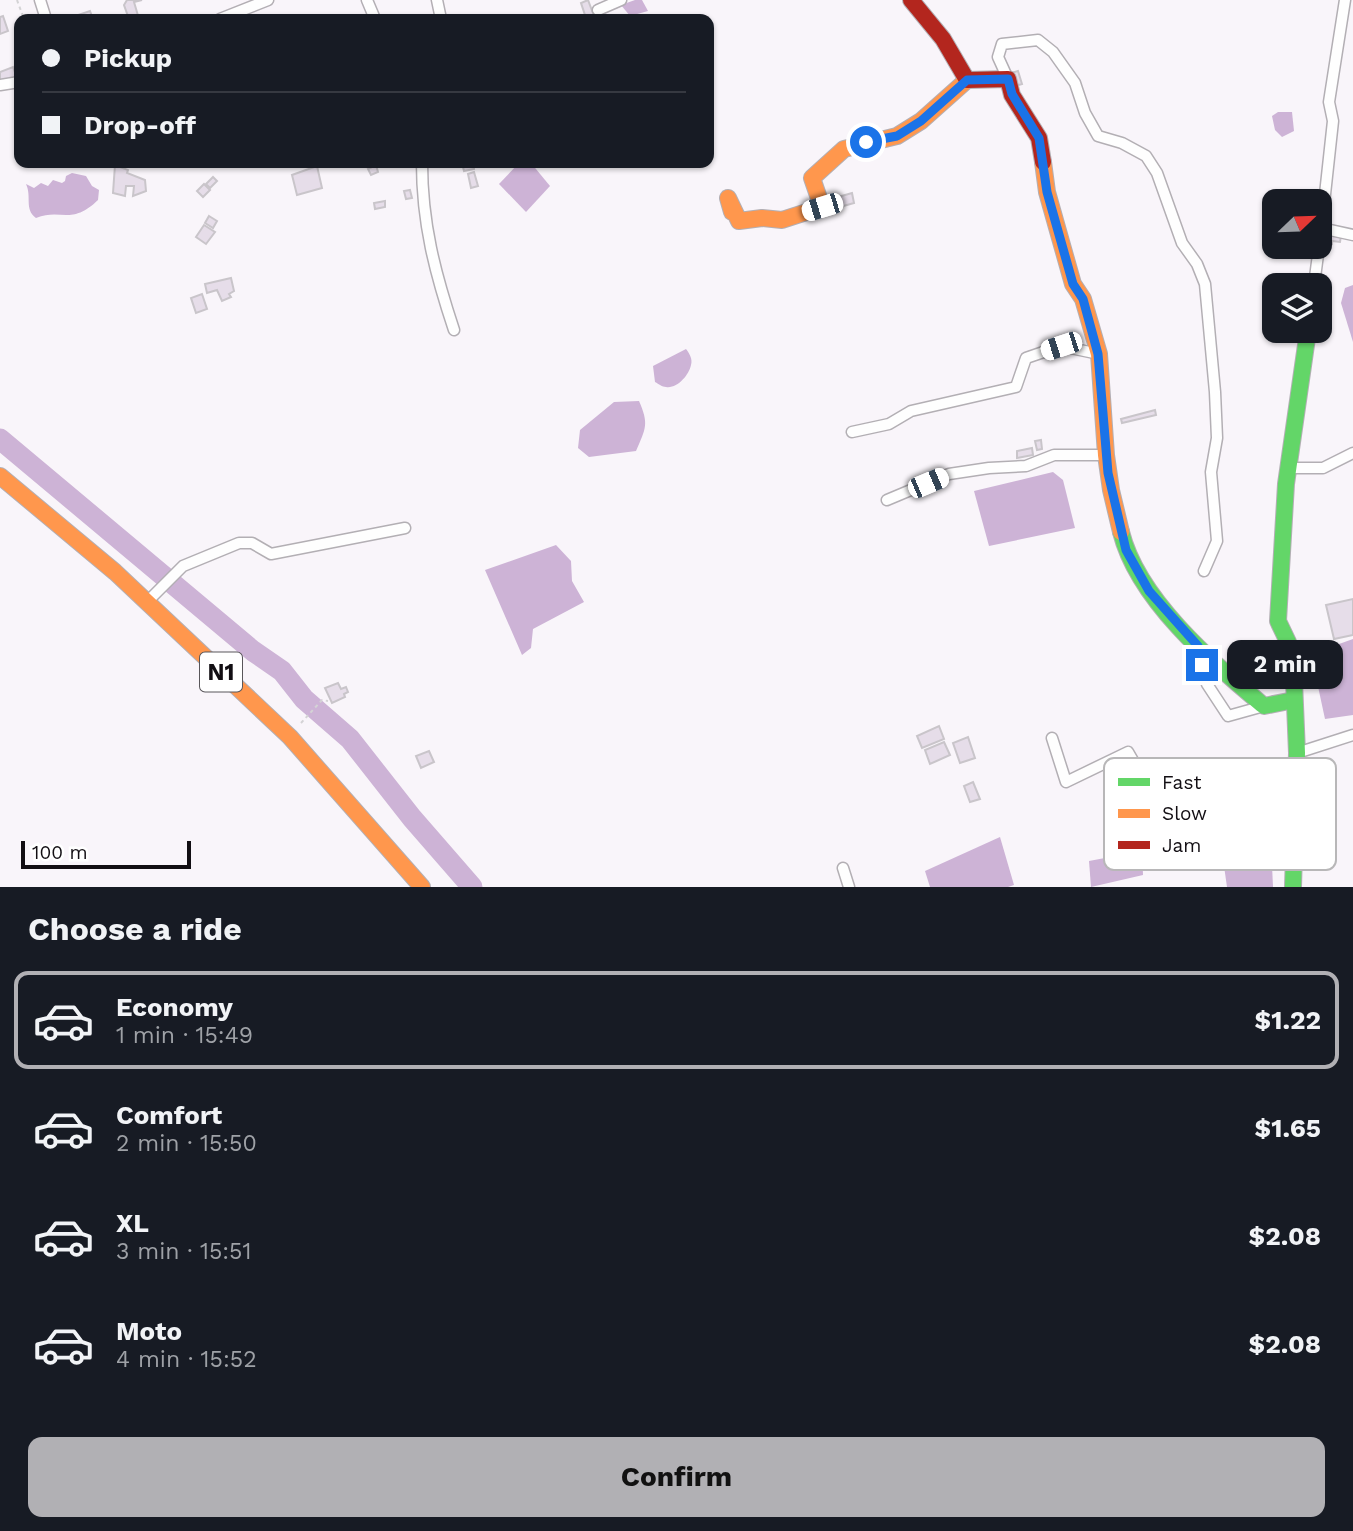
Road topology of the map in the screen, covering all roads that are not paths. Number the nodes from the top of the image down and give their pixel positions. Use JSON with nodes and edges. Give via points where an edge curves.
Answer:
{"nodes":[{"id":1,"x":268,"y":0,"type":"edge"},
{"id":2,"x":621,"y":0,"type":"edge"},
{"id":3,"x":911,"y":0,"type":"edge"},
{"id":4,"x":1345,"y":0,"type":"edge"},
{"id":5,"x":598,"y":10,"type":"dead end"},
{"id":6,"x":233,"y":14,"type":"edge"},
{"id":7,"x":1008,"y":79,"type":"junction"},
{"id":8,"x":967,"y":80,"type":"junction"},
{"id":9,"x":422,"y":168,"type":"edge"},
{"id":10,"x":1326,"y":189,"type":"edge"},
{"id":11,"x":733,"y":212,"type":"dead end"},
{"id":12,"x":1332,"y":234,"type":"edge"},
{"id":13,"x":1353,"y":235,"type":"edge"},
{"id":14,"x":454,"y":330,"type":"dead end"},
{"id":15,"x":1306,"y":343,"type":"edge"},
{"id":16,"x":1098,"y":354,"type":"junction"},
{"id":17,"x":852,"y":432,"type":"dead end"},
{"id":18,"x":1353,"y":453,"type":"edge"},
{"id":19,"x":1106,"y":455,"type":"junction"},
{"id":20,"x":1289,"y":468,"type":"junction"},
{"id":21,"x":0,"y":476,"type":"edge"},
{"id":22,"x":887,"y":500,"type":"dead end"},
{"id":23,"x":405,"y":528,"type":"dead end"},
{"id":24,"x":1204,"y":571,"type":"dead end"},
{"id":25,"x":147,"y":602,"type":"junction"},
{"id":26,"x":1198,"y":646,"type":"junction"},
{"id":27,"x":1294,"y":700,"type":"junction"},
{"id":28,"x":1264,"y":706,"type":"junction"},
{"id":29,"x":1353,"y":735,"type":"edge"},
{"id":30,"x":1052,"y":738,"type":"dead end"},
{"id":31,"x":1297,"y":752,"type":"junction"},
{"id":32,"x":1116,"y":758,"type":"edge"},
{"id":33,"x":1131,"y":758,"type":"edge"},
{"id":34,"x":1297,"y":758,"type":"edge"},
{"id":35,"x":1104,"y":764,"type":"edge"},
{"id":36,"x":842,"y":868,"type":"dead end"},
{"id":37,"x":422,"y":887,"type":"edge"},
{"id":38,"x":849,"y":887,"type":"edge"}],
"edges":[{"from":1,"to":6,"type":"street"},
{"from":2,"to":5,"type":"street"},
{"from":3,"to":8,"type":"main road","via":[[943,39]]},
{"from":4,"to":10,"type":"street","via":[[1329,103],[1334,121]]},
{"from":7,"to":8,"type":"main road"},
{"from":7,"to":16,"type":"main road","via":[[1039,138],[1047,192]]},
{"from":7,"to":24,"type":"street","via":[[998,57],[1002,44],[1038,40],[1053,52],[1075,83],[1098,136],[1146,156],[1157,173],[1182,243],[1198,264],[1205,284],[1217,438],[1211,472],[1217,541]]},
{"from":8,"to":11,"type":"main road","via":[[897,136],[844,149],[825,165],[812,178],[822,207],[782,220],[739,221],[728,198]]},
{"from":9,"to":14,"type":"street","via":[[422,203]]},
{"from":12,"to":13,"type":"street"},
{"from":15,"to":20,"type":"main road"},
{"from":16,"to":17,"type":"street","via":[[1061,346],[1026,358],[1016,387],[911,411],[889,424]]},
{"from":16,"to":19,"type":"main road"},
{"from":18,"to":20,"type":"street","via":[[1323,468]]},
{"from":19,"to":22,"type":"street","via":[[1054,455],[1026,466],[949,474]]},
{"from":19,"to":26,"type":"main road","via":[[1126,550],[1149,591]]},
{"from":20,"to":27,"type":"main road","via":[[1279,621],[1288,642]]},
{"from":21,"to":25,"type":"main road","number":"N1"},
{"from":23,"to":25,"type":"street","via":[[271,554],[252,543],[239,543],[184,565]]},
{"from":25,"to":37,"type":"main road","number":"N1","via":[[290,737]]},
{"from":26,"to":28,"type":"main road"},
{"from":26,"to":28,"type":"street","via":[[1207,684],[1228,716]]},
{"from":27,"to":28,"type":"main road"},
{"from":27,"to":31,"type":"main road"},
{"from":29,"to":31,"type":"street"},
{"from":30,"to":35,"type":"street","via":[[1066,782]]},
{"from":31,"to":34,"type":"main road"},
{"from":32,"to":33,"type":"street","via":[[1128,752]]},
{"from":36,"to":38,"type":"street"}]}
